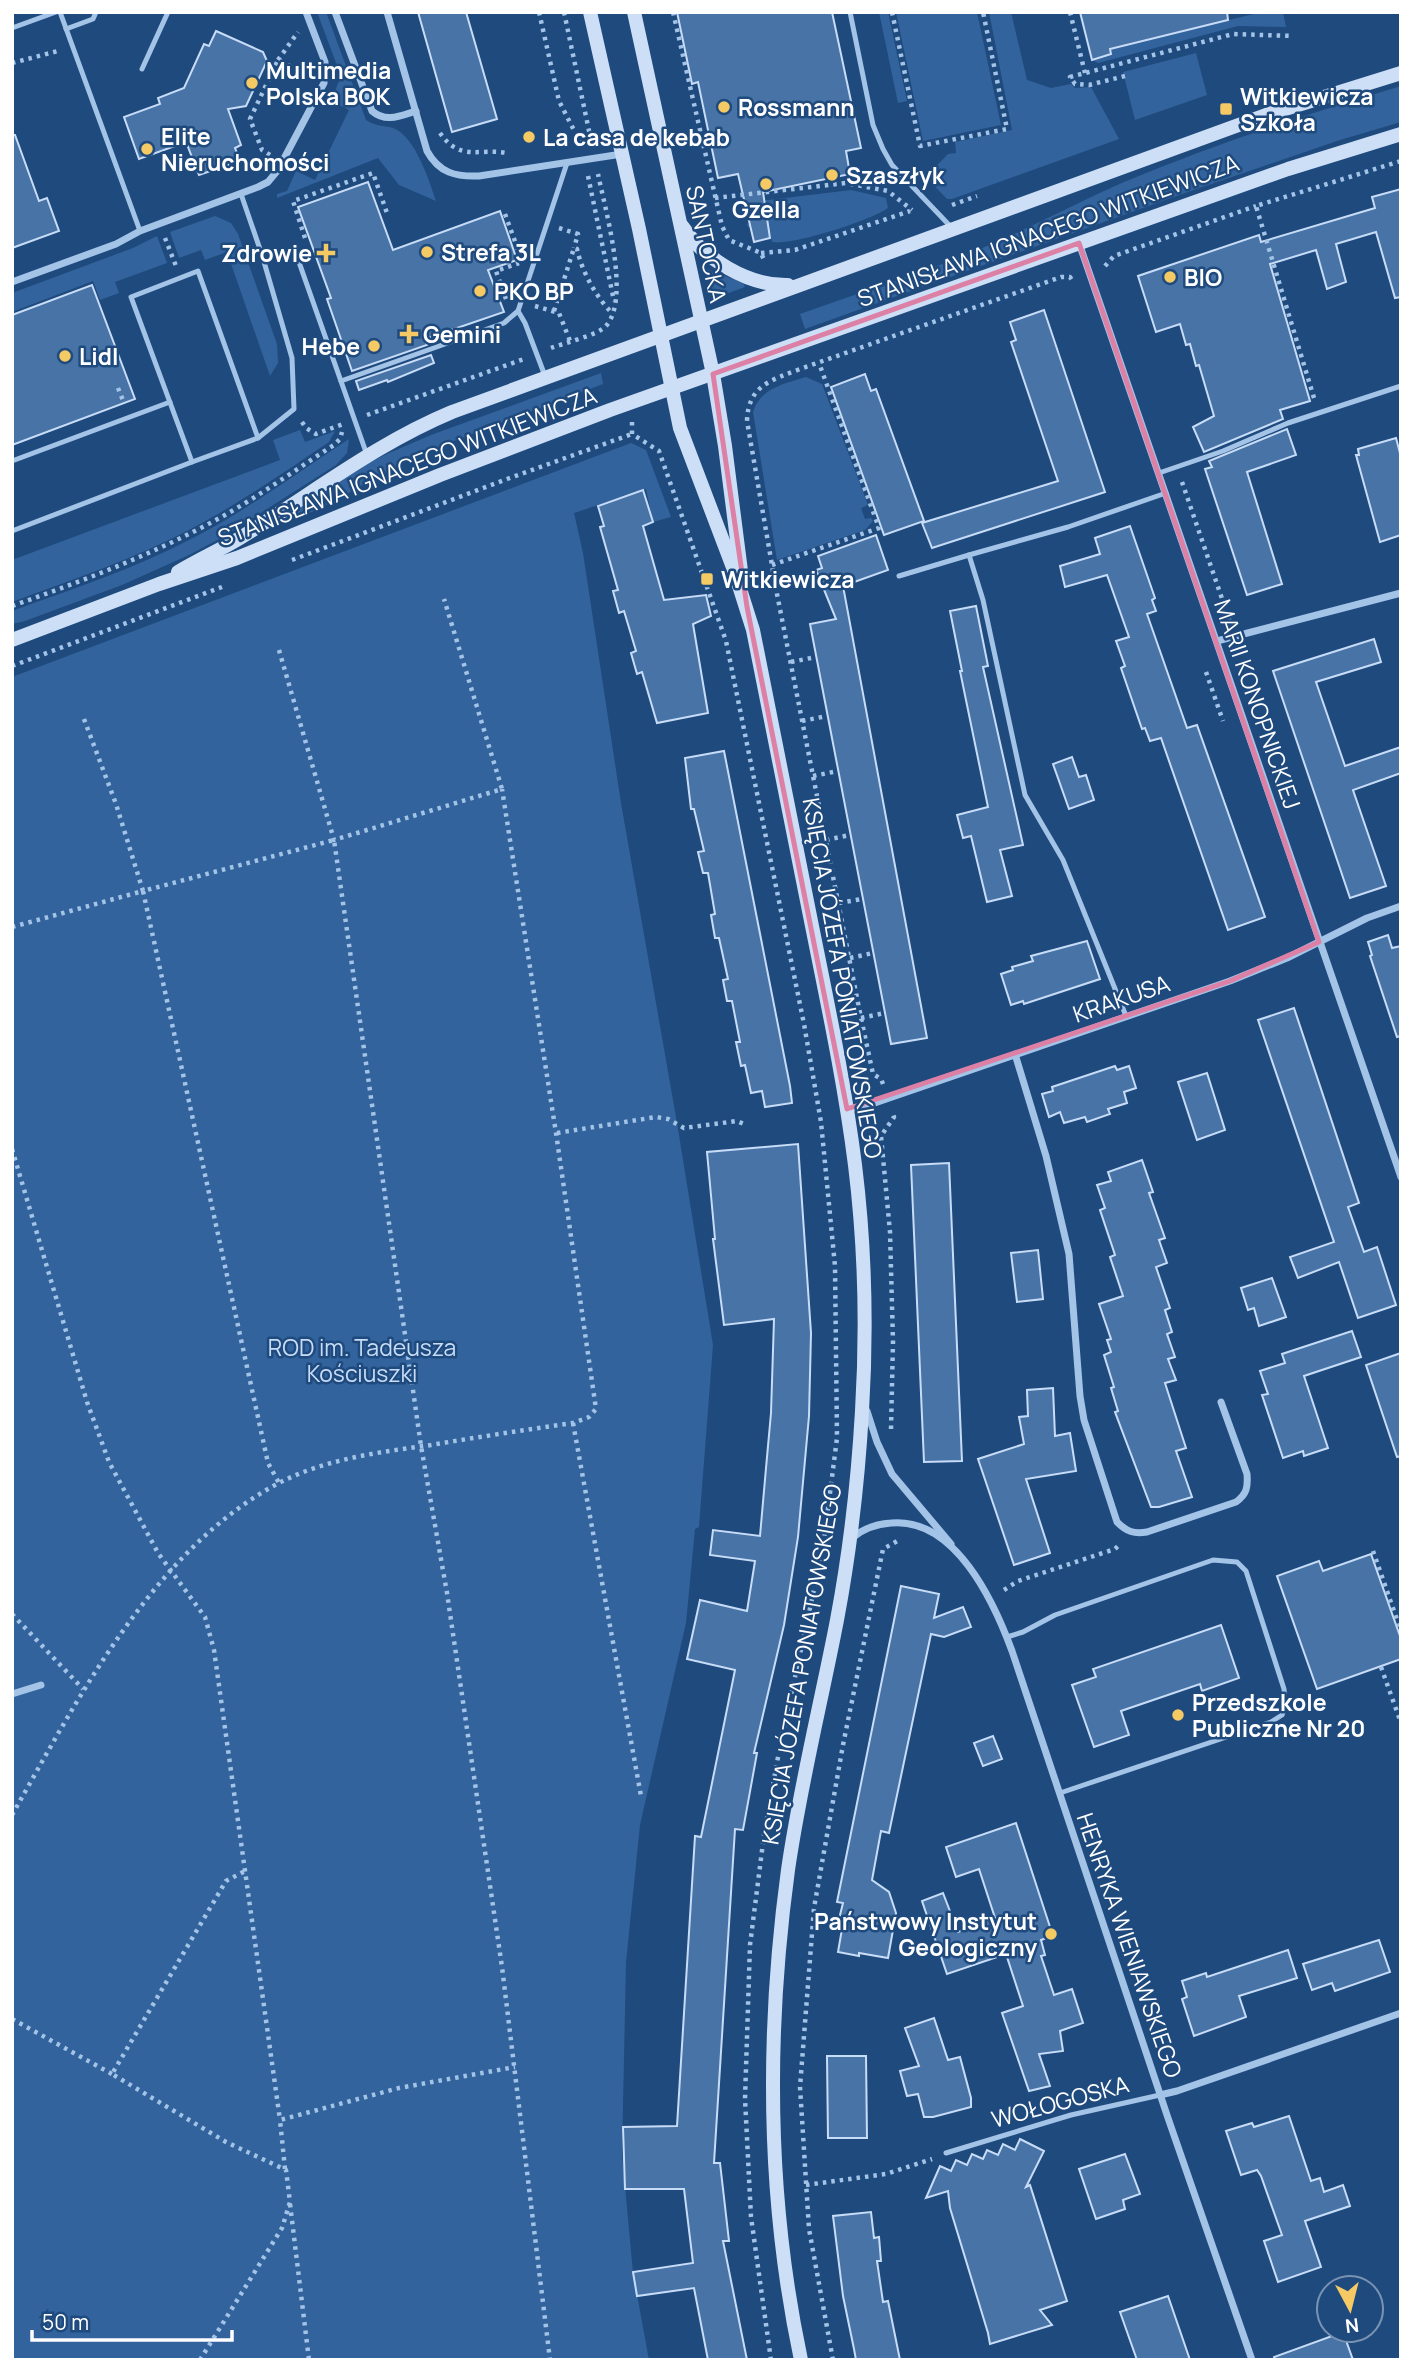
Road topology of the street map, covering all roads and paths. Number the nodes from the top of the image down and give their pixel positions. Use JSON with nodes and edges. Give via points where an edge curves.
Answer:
{"nodes":[{"id":1,"x":58,"y":12,"type":"edge"},
{"id":2,"x":96,"y":12,"type":"edge"},
{"id":3,"x":168,"y":12,"type":"edge"},
{"id":4,"x":306,"y":12,"type":"edge"},
{"id":5,"x":335,"y":12,"type":"edge"},
{"id":6,"x":387,"y":12,"type":"edge"},
{"id":7,"x":564,"y":12,"type":"edge"},
{"id":8,"x":590,"y":12,"type":"edge"},
{"id":9,"x":634,"y":12,"type":"edge"},
{"id":10,"x":673,"y":12,"type":"edge"},
{"id":11,"x":850,"y":12,"type":"edge"},
{"id":12,"x":892,"y":12,"type":"edge"},
{"id":13,"x":983,"y":12,"type":"edge"},
{"id":14,"x":1070,"y":12,"type":"edge"},
{"id":15,"x":311,"y":26,"type":"junction"},
{"id":16,"x":12,"y":28,"type":"edge"},
{"id":17,"x":66,"y":29,"type":"junction"},
{"id":18,"x":1293,"y":36,"type":"dead end"},
{"id":19,"x":73,"y":46,"type":"junction"},
{"id":20,"x":278,"y":60,"type":"junction"},
{"id":21,"x":12,"y":63,"type":"edge"},
{"id":22,"x":142,"y":69,"type":"dead end"},
{"id":23,"x":1085,"y":73,"type":"junction"},
{"id":24,"x":1401,"y":73,"type":"edge"},
{"id":25,"x":1125,"y":76,"type":"dead end"},
{"id":26,"x":324,"y":83,"type":"junction"},
{"id":27,"x":416,"y":111,"type":"junction"},
{"id":28,"x":437,"y":123,"type":"dead end"},
{"id":29,"x":1401,"y":134,"type":"edge"},
{"id":30,"x":591,"y":139,"type":"junction"},
{"id":31,"x":576,"y":148,"type":"dead end"},
{"id":32,"x":622,"y":154,"type":"junction"},
{"id":33,"x":517,"y":155,"type":"dead end"},
{"id":34,"x":595,"y":158,"type":"junction"},
{"id":35,"x":282,"y":162,"type":"junction"},
{"id":36,"x":1401,"y":162,"type":"edge"},
{"id":37,"x":567,"y":163,"type":"junction"},
{"id":38,"x":990,"y":192,"type":"dead end"},
{"id":39,"x":241,"y":194,"type":"junction"},
{"id":40,"x":715,"y":198,"type":"junction"},
{"id":41,"x":1256,"y":206,"type":"junction"},
{"id":42,"x":933,"y":208,"type":"junction"},
{"id":43,"x":910,"y":211,"type":"junction"},
{"id":44,"x":505,"y":214,"type":"dead end"},
{"id":45,"x":388,"y":216,"type":"dead end"},
{"id":46,"x":678,"y":218,"type":"junction"},
{"id":47,"x":547,"y":224,"type":"junction"},
{"id":48,"x":954,"y":229,"type":"junction"},
{"id":49,"x":140,"y":230,"type":"junction"},
{"id":50,"x":306,"y":238,"type":"dead end"},
{"id":51,"x":166,"y":241,"type":"dead end"},
{"id":52,"x":1079,"y":243,"type":"junction"},
{"id":53,"x":294,"y":248,"type":"dead end"},
{"id":54,"x":575,"y":248,"type":"junction"},
{"id":55,"x":622,"y":251,"type":"dead end"},
{"id":56,"x":171,"y":252,"type":"dead end"},
{"id":57,"x":613,"y":253,"type":"junction"},
{"id":58,"x":761,"y":253,"type":"junction"},
{"id":59,"x":522,"y":262,"type":"dead end"},
{"id":60,"x":765,"y":263,"type":"dead end"},
{"id":61,"x":1108,"y":274,"type":"dead end"},
{"id":62,"x":12,"y":282,"type":"edge"},
{"id":63,"x":800,"y":284,"type":"junction"},
{"id":64,"x":518,"y":311,"type":"junction"},
{"id":65,"x":554,"y":311,"type":"dead end"},
{"id":66,"x":613,"y":314,"type":"junction"},
{"id":67,"x":701,"y":321,"type":"junction"},
{"id":68,"x":659,"y":335,"type":"junction"},
{"id":69,"x":536,"y":353,"type":"junction"},
{"id":70,"x":819,"y":363,"type":"dead end"},
{"id":71,"x":713,"y":374,"type":"junction"},
{"id":72,"x":545,"y":377,"type":"junction"},
{"id":73,"x":341,"y":381,"type":"junction"},
{"id":74,"x":1401,"y":386,"type":"edge"},
{"id":75,"x":671,"y":388,"type":"junction"},
{"id":76,"x":170,"y":402,"type":"junction"},
{"id":77,"x":294,"y":410,"type":"junction"},
{"id":78,"x":1319,"y":413,"type":"junction"},
{"id":79,"x":633,"y":418,"type":"dead end"},
{"id":80,"x":354,"y":419,"type":"junction"},
{"id":81,"x":344,"y":424,"type":"junction"},
{"id":82,"x":632,"y":434,"type":"junction"},
{"id":83,"x":258,"y":438,"type":"junction"},
{"id":84,"x":367,"y":455,"type":"junction"},
{"id":85,"x":12,"y":461,"type":"edge"},
{"id":86,"x":192,"y":462,"type":"junction"},
{"id":87,"x":1177,"y":467,"type":"junction"},
{"id":88,"x":1159,"y":473,"type":"junction"},
{"id":89,"x":1166,"y":493,"type":"junction"},
{"id":90,"x":12,"y":531,"type":"edge"},
{"id":91,"x":969,"y":555,"type":"junction"},
{"id":92,"x":282,"y":564,"type":"dead end"},
{"id":93,"x":772,"y":565,"type":"dead end"},
{"id":94,"x":899,"y":576,"type":"dead end"},
{"id":95,"x":231,"y":583,"type":"dead end"},
{"id":96,"x":159,"y":584,"type":"junction"},
{"id":97,"x":1401,"y":593,"type":"edge"},
{"id":98,"x":444,"y":599,"type":"dead end"},
{"id":99,"x":12,"y":606,"type":"edge"},
{"id":100,"x":747,"y":607,"type":"junction"},
{"id":101,"x":1231,"y":624,"type":"dead end"},
{"id":102,"x":12,"y":640,"type":"edge"},
{"id":103,"x":1217,"y":641,"type":"junction"},
{"id":104,"x":279,"y":650,"type":"dead end"},
{"id":105,"x":816,"y":657,"type":"dead end"},
{"id":106,"x":791,"y":662,"type":"dead end"},
{"id":107,"x":12,"y":666,"type":"edge"},
{"id":108,"x":827,"y":716,"type":"dead end"},
{"id":109,"x":84,"y":719,"type":"dead end"},
{"id":110,"x":802,"y":721,"type":"dead end"},
{"id":111,"x":838,"y":772,"type":"dead end"},
{"id":112,"x":813,"y":776,"type":"dead end"},
{"id":113,"x":502,"y":789,"type":"junction"},
{"id":114,"x":850,"y":835,"type":"dead end"},
{"id":115,"x":334,"y":840,"type":"junction"},
{"id":116,"x":826,"y":840,"type":"dead end"},
{"id":117,"x":143,"y":891,"type":"junction"},
{"id":118,"x":862,"y":899,"type":"dead end"},
{"id":119,"x":839,"y":903,"type":"dead end"},
{"id":120,"x":1401,"y":906,"type":"edge"},
{"id":121,"x":12,"y":928,"type":"edge"},
{"id":122,"x":1319,"y":942,"type":"junction"},
{"id":123,"x":873,"y":953,"type":"dead end"},
{"id":124,"x":850,"y":958,"type":"dead end"},
{"id":125,"x":885,"y":1013,"type":"dead end"},
{"id":126,"x":1126,"y":1016,"type":"junction"},
{"id":127,"x":861,"y":1018,"type":"dead end"},
{"id":128,"x":1015,"y":1054,"type":"junction"},
{"id":129,"x":847,"y":1109,"type":"junction"},
{"id":130,"x":892,"y":1110,"type":"dead end"},
{"id":131,"x":744,"y":1124,"type":"dead end"},
{"id":132,"x":556,"y":1133,"type":"junction"},
{"id":133,"x":12,"y":1149,"type":"edge"},
{"id":134,"x":1401,"y":1177,"type":"edge"},
{"id":135,"x":863,"y":1396,"type":"junction"},
{"id":136,"x":1221,"y":1402,"type":"dead end"},
{"id":137,"x":573,"y":1423,"type":"junction"},
{"id":138,"x":890,"y":1441,"type":"dead end"},
{"id":139,"x":421,"y":1446,"type":"junction"},
{"id":140,"x":279,"y":1483,"type":"junction"},
{"id":141,"x":1131,"y":1532,"type":"junction"},
{"id":142,"x":904,"y":1538,"type":"dead end"},
{"id":143,"x":849,"y":1542,"type":"junction"},
{"id":144,"x":956,"y":1550,"type":"junction"},
{"id":145,"x":1373,"y":1551,"type":"dead end"},
{"id":146,"x":172,"y":1571,"type":"junction"},
{"id":147,"x":1004,"y":1590,"type":"dead end"},
{"id":148,"x":12,"y":1614,"type":"edge"},
{"id":149,"x":1401,"y":1631,"type":"edge"},
{"id":150,"x":1007,"y":1637,"type":"junction"},
{"id":151,"x":1381,"y":1667,"type":"dead end"},
{"id":152,"x":41,"y":1685,"type":"dead end"},
{"id":153,"x":83,"y":1689,"type":"junction"},
{"id":154,"x":12,"y":1694,"type":"edge"},
{"id":155,"x":1401,"y":1723,"type":"edge"},
{"id":156,"x":1059,"y":1793,"type":"junction"},
{"id":157,"x":641,"y":1796,"type":"dead end"},
{"id":158,"x":12,"y":1815,"type":"edge"},
{"id":159,"x":245,"y":1871,"type":"junction"},
{"id":160,"x":1401,"y":2013,"type":"edge"},
{"id":161,"x":12,"y":2019,"type":"edge"},
{"id":162,"x":515,"y":2067,"type":"junction"},
{"id":163,"x":112,"y":2074,"type":"junction"},
{"id":164,"x":1160,"y":2095,"type":"junction"},
{"id":165,"x":280,"y":2119,"type":"junction"},
{"id":166,"x":946,"y":2153,"type":"joint"},
{"id":167,"x":286,"y":2170,"type":"junction"},
{"id":168,"x":806,"y":2185,"type":"junction"},
{"id":169,"x":290,"y":2202,"type":"junction"},
{"id":170,"x":200,"y":2360,"type":"edge"},
{"id":171,"x":309,"y":2360,"type":"edge"},
{"id":172,"x":550,"y":2360,"type":"edge"},
{"id":173,"x":771,"y":2360,"type":"edge"},
{"id":174,"x":801,"y":2360,"type":"edge"},
{"id":175,"x":833,"y":2360,"type":"edge"},
{"id":176,"x":1252,"y":2360,"type":"edge"}],
"edges":[{"from":1,"to":16,"type":"lane"},
{"from":1,"to":17,"type":"lane"},
{"from":2,"to":17,"type":"lane","via":[[93,19]]},
{"from":3,"to":22,"type":"lane"},
{"from":4,"to":15,"type":"street"},
{"from":5,"to":27,"type":"street","via":[[372,111],[388,118]]},
{"from":6,"to":27,"type":"street"},
{"from":7,"to":30,"type":"path"},
{"from":8,"to":32,"type":"street"},
{"from":9,"to":46,"type":"street","name":"SANTOCKA"},
{"from":10,"to":40,"type":"path"},
{"from":11,"to":42,"type":"lane","via":[[877,137],[892,165]]},
{"from":12,"to":13,"type":"path","via":[[920,146],[1007,129]]},
{"from":14,"to":23,"type":"path"},
{"from":15,"to":20,"type":"path","via":[[297,32]]},
{"from":15,"to":26,"type":"street","via":[[325,62]]},
{"from":17,"to":19,"type":"lane"},
{"from":18,"to":23,"type":"path","via":[[1233,34]]},
{"from":19,"to":21,"type":"path"},
{"from":19,"to":49,"type":"lane"},
{"from":20,"to":26,"type":"path"},
{"from":20,"to":35,"type":"path","via":[[250,119],[262,150]]},
{"from":23,"to":25,"type":"path","via":[[1070,77],[1075,83],[1090,85]]},
{"from":24,"to":48,"type":"street","name":"STANISŁAWA IGNACEGO WITKIEWICZA","via":[[1266,115]]},
{"from":26,"to":35,"type":"street"},
{"from":27,"to":37,"type":"street","via":[[434,164],[460,176]]},
{"from":28,"to":33,"type":"path","via":[[454,149]]},
{"from":29,"to":52,"type":"street","name":"STANISŁAWA IGNACEGO WITKIEWICZA"},
{"from":30,"to":31,"type":"path"},
{"from":30,"to":34,"type":"path"},
{"from":32,"to":34,"type":"street"},
{"from":32,"to":68,"type":"street"},
{"from":34,"to":37,"type":"street"},
{"from":34,"to":57,"type":"path"},
{"from":35,"to":39,"type":"street","via":[[268,182]]},
{"from":36,"to":41,"type":"path"},
{"from":37,"to":47,"type":"lane"},
{"from":38,"to":42,"type":"path"},
{"from":39,"to":49,"type":"street"},
{"from":39,"to":77,"type":"lane","via":[[292,358]]},
{"from":40,"to":43,"type":"path","via":[[846,183],[888,191]]},
{"from":40,"to":58,"type":"path","via":[[729,240]]},
{"from":41,"to":61,"type":"path","via":[[1114,256],[1105,266]]},
{"from":41,"to":78,"type":"path"},
{"from":42,"to":43,"type":"path"},
{"from":42,"to":48,"type":"lane"},
{"from":43,"to":58,"type":"path","via":[[795,250]]},
{"from":44,"to":59,"type":"path"},
{"from":45,"to":50,"type":"path","via":[[373,173],[293,201]]},
{"from":46,"to":63,"type":"street","name":"STANISŁAWA IGNACEGO WITKIEWICZA","via":[[704,252],[728,267],[772,284]]},
{"from":46,"to":67,"type":"street","name":"SANTOCKA"},
{"from":47,"to":54,"type":"path","via":[[578,234]]},
{"from":47,"to":64,"type":"lane"},
{"from":48,"to":63,"type":"street","name":"STANISŁAWA IGNACEGO WITKIEWICZA"},
{"from":49,"to":62,"type":"street","via":[[116,244]]},
{"from":51,"to":56,"type":"path"},
{"from":52,"to":71,"type":"street","name":"STANISŁAWA IGNACEGO WITKIEWICZA"},
{"from":52,"to":88,"type":"street","name":"MARII KONOPNICKIEJ"},
{"from":53,"to":73,"type":"lane"},
{"from":54,"to":65,"type":"path"},
{"from":54,"to":66,"type":"path","via":[[581,268]]},
{"from":55,"to":57,"type":"path"},
{"from":57,"to":66,"type":"path","via":[[617,290]]},
{"from":58,"to":60,"type":"path"},
{"from":63,"to":67,"type":"street","name":"STANISŁAWA IGNACEGO WITKIEWICZA"},
{"from":64,"to":69,"type":"lane"},
{"from":64,"to":73,"type":"lane","via":[[503,323]]},
{"from":66,"to":69,"type":"path","via":[[605,328]]},
{"from":67,"to":68,"type":"street","name":"STANISŁAWA IGNACEGO WITKIEWICZA"},
{"from":67,"to":71,"type":"street"},
{"from":68,"to":72,"type":"street","name":"STANISŁAWA IGNACEGO WITKIEWICZA"},
{"from":68,"to":75,"type":"street"},
{"from":69,"to":72,"type":"lane"},
{"from":69,"to":80,"type":"path"},
{"from":70,"to":93,"type":"path","via":[[879,528]]},
{"from":71,"to":75,"type":"street","name":"STANISŁAWA IGNACEGO WITKIEWICZA"},
{"from":71,"to":100,"type":"street","name":"KSIĘCIA JÓZEFA PONIATOWSKIEGO"},
{"from":72,"to":84,"type":"street","name":"STANISŁAWA IGNACEGO WITKIEWICZA","via":[[424,424]]},
{"from":73,"to":80,"type":"lane"},
{"from":74,"to":78,"type":"lane"},
{"from":75,"to":96,"type":"street","name":"STANISŁAWA IGNACEGO WITKIEWICZA","via":[[237,558]]},
{"from":75,"to":100,"type":"street","name":"KSIĘCIA JÓZEFA PONIATOWSKIEGO","via":[[684,443]]},
{"from":76,"to":83,"type":"lane","via":[[131,297],[198,271]]},
{"from":76,"to":85,"type":"lane"},
{"from":76,"to":86,"type":"lane"},
{"from":77,"to":81,"type":"path","via":[[312,433]]},
{"from":77,"to":83,"type":"lane"},
{"from":78,"to":87,"type":"lane"},
{"from":79,"to":82,"type":"path"},
{"from":80,"to":81,"type":"path"},
{"from":80,"to":84,"type":"lane"},
{"from":81,"to":99,"type":"path","via":[[334,445],[226,514],[123,564]]},
{"from":82,"to":92,"type":"path"},
{"from":82,"to":173,"type":"path","via":[[659,451],[724,633],[804,1024],[821,1122],[833,1242],[837,1438],[823,1548],[764,1835],[750,1945],[746,2112],[751,2217]]},
{"from":83,"to":86,"type":"lane"},
{"from":84,"to":96,"type":"street","name":"STANISŁAWA IGNACEGO WITKIEWICZA"},
{"from":86,"to":90,"type":"lane"},
{"from":87,"to":88,"type":"lane"},
{"from":87,"to":101,"type":"path"},
{"from":88,"to":89,"type":"street","name":"MARII KONOPNICKIEJ"},
{"from":89,"to":91,"type":"lane"},
{"from":89,"to":103,"type":"street","name":"MARII KONOPNICKIEJ"},
{"from":91,"to":94,"type":"lane"},
{"from":91,"to":126,"type":"lane","via":[[1025,795],[1063,860]]},
{"from":95,"to":107,"type":"path"},
{"from":96,"to":102,"type":"street","name":"STANISŁAWA IGNACEGO WITKIEWICZA"},
{"from":97,"to":103,"type":"street"},
{"from":98,"to":113,"type":"path"},
{"from":100,"to":129,"type":"street","name":"KSIĘCIA JÓZEFA PONIATOWSKIEGO"},
{"from":103,"to":122,"type":"street","name":"MARII KONOPNICKIEJ"},
{"from":104,"to":115,"type":"path"},
{"from":105,"to":106,"type":"path"},
{"from":108,"to":110,"type":"path"},
{"from":109,"to":117,"type":"path"},
{"from":111,"to":112,"type":"path"},
{"from":113,"to":115,"type":"path"},
{"from":113,"to":132,"type":"path"},
{"from":114,"to":116,"type":"path"},
{"from":115,"to":117,"type":"path"},
{"from":115,"to":139,"type":"path"},
{"from":117,"to":121,"type":"path"},
{"from":117,"to":140,"type":"path","via":[[268,1463]]},
{"from":118,"to":119,"type":"path"},
{"from":120,"to":122,"type":"street","name":"KRAKUSA"},
{"from":122,"to":126,"type":"street","name":"KRAKUSA","via":[[1260,970]]},
{"from":122,"to":134,"type":"street","name":"MARII KONOPNICKIEJ"},
{"from":123,"to":124,"type":"path"},
{"from":125,"to":127,"type":"path"},
{"from":126,"to":128,"type":"street","name":"KRAKUSA"},
{"from":128,"to":129,"type":"street","name":"KRAKUSA"},
{"from":128,"to":141,"type":"street","via":[[1069,1254],[1084,1420],[1117,1522]]},
{"from":129,"to":135,"type":"street","name":"KSIĘCIA JÓZEFA PONIATOWSKIEGO","via":[[863,1260]]},
{"from":130,"to":138,"type":"path","via":[[894,1117],[881,1136],[892,1287]]},
{"from":131,"to":132,"type":"path","via":[[684,1128],[656,1117]]},
{"from":132,"to":137,"type":"path","via":[[596,1409],[590,1417]]},
{"from":133,"to":146,"type":"path","via":[[109,1462]]},
{"from":135,"to":143,"type":"street","name":"KSIĘCIA JÓZEFA PONIATOWSKIEGO"},
{"from":135,"to":144,"type":"street","name":"HENRYKA WIENIAWSKIEGO","via":[[892,1474]]},
{"from":136,"to":141,"type":"street","via":[[1247,1474],[1245,1496],[1147,1532]]},
{"from":137,"to":139,"type":"path"},
{"from":137,"to":157,"type":"path"},
{"from":139,"to":140,"type":"path","via":[[327,1465]]},
{"from":139,"to":162,"type":"path","via":[[451,1619]]},
{"from":140,"to":146,"type":"path","via":[[225,1517]]},
{"from":141,"to":147,"type":"path","via":[[1115,1549],[1018,1581]]},
{"from":142,"to":168,"type":"path","via":[[883,1549],[814,1908],[800,2087]]},
{"from":143,"to":144,"type":"street","name":"HENRYKA WIENIAWSKIEGO","via":[[869,1527],[899,1522],[919,1526]]},
{"from":143,"to":174,"type":"street","name":"KSIĘCIA JÓZEFA PONIATOWSKIEGO","via":[[788,1871],[775,2007],[779,2217]]},
{"from":144,"to":150,"type":"street","name":"HENRYKA WIENIAWSKIEGO","via":[[978,1579]]},
{"from":145,"to":149,"type":"path"},
{"from":146,"to":153,"type":"path"},
{"from":146,"to":159,"type":"path","via":[[205,1617],[214,1650]]},
{"from":148,"to":153,"type":"path"},
{"from":150,"to":156,"type":"street","name":"HENRYKA WIENIAWSKIEGO"},
{"from":150,"to":156,"type":"lane","via":[[1055,1615],[1213,1560],[1237,1563],[1246,1571],[1284,1689],[1282,1716]]},
{"from":151,"to":155,"type":"path"},
{"from":152,"to":154,"type":"street"},
{"from":153,"to":158,"type":"path"},
{"from":156,"to":164,"type":"street","name":"HENRYKA WIENIAWSKIEGO"},
{"from":159,"to":163,"type":"path","via":[[226,1881]]},
{"from":159,"to":165,"type":"path"},
{"from":160,"to":164,"type":"street","name":"WOŁOGOSKA"},
{"from":161,"to":163,"type":"path"},
{"from":162,"to":165,"type":"path","via":[[399,2088]]},
{"from":162,"to":172,"type":"path"},
{"from":163,"to":167,"type":"path","via":[[226,2142]]},
{"from":164,"to":166,"type":"lane","name":"WOŁOGOSKA","via":[[1072,2115]]},
{"from":164,"to":176,"type":"street","name":"HENRYKA WIENIAWSKIEGO"},
{"from":165,"to":167,"type":"path"},
{"from":166,"to":168,"type":"path","via":[[886,2174]]},
{"from":167,"to":169,"type":"path"},
{"from":168,"to":175,"type":"path","via":[[809,2229]]},
{"from":169,"to":170,"type":"path","via":[[282,2228]]},
{"from":169,"to":171,"type":"path"}]}
